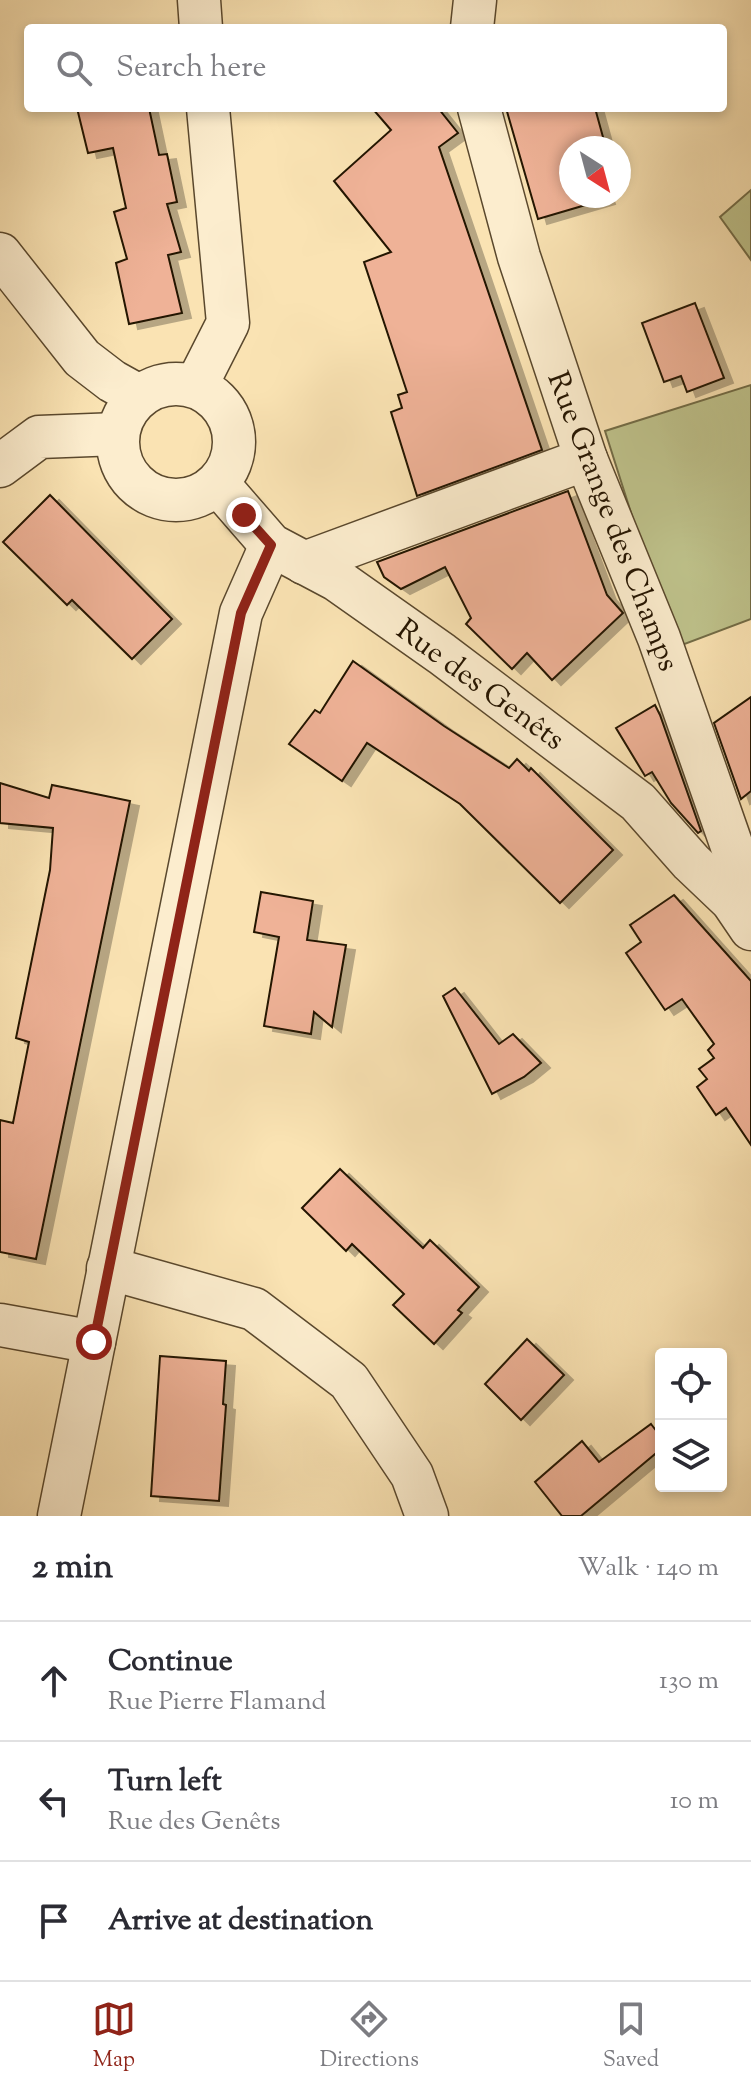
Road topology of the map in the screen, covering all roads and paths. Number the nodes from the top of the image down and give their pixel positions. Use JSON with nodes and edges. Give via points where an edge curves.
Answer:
{"nodes":[{"id":1,"x":199,"y":0,"type":"edge"},
{"id":2,"x":475,"y":0,"type":"edge"},
{"id":3,"x":201,"y":24,"type":"edge"},
{"id":4,"x":472,"y":24,"type":"edge"},
{"id":5,"x":208,"y":112,"type":"edge"},
{"id":6,"x":480,"y":112,"type":"edge"},
{"id":7,"x":0,"y":254,"type":"edge"},
{"id":8,"x":196,"y":386,"type":"junction"},
{"id":9,"x":139,"y":396,"type":"junction"},
{"id":10,"x":118,"y":434,"type":"junction"},
{"id":11,"x":586,"y":459,"type":"junction"},
{"id":12,"x":0,"y":466,"type":"edge"},
{"id":13,"x":218,"y":484,"type":"junction"},
{"id":14,"x":288,"y":554,"type":"junction"},
{"id":15,"x":742,"y":915,"type":"edge"},
{"id":16,"x":108,"y":1268,"type":"junction"},
{"id":17,"x":0,"y":1325,"type":"edge"},
{"id":18,"x":94,"y":1342,"type":"junction"},
{"id":19,"x":59,"y":1516,"type":"edge"},
{"id":20,"x":427,"y":1516,"type":"edge"}],
"edges":[{"from":1,"to":3,"type":"street"},
{"from":2,"to":4,"type":"street"},
{"from":5,"to":8,"type":"street","via":[[228,323]]},
{"from":6,"to":11,"type":"street","name":"Rue Grange des Champs","via":[[519,257]]},
{"from":7,"to":9,"type":"street","via":[[82,358]]},
{"from":8,"to":9,"type":"street","via":[[166,384]]},
{"from":8,"to":13,"type":"street","via":[[230,417],[235,441],[231,464]]},
{"from":9,"to":10,"type":"street","via":[[125,413]]},
{"from":10,"to":12,"type":"street","via":[[39,437]]},
{"from":10,"to":13,"type":"street","via":[[120,459],[131,480],[150,495],[174,501],[197,497]]},
{"from":11,"to":14,"type":"street"},
{"from":11,"to":15,"type":"street","name":"Rue Grange des Champs","via":[[659,638],[735,855]]},
{"from":13,"to":14,"type":"street","name":"Rue des Genêts"},
{"from":14,"to":15,"type":"street","name":"Rue des Genêts","via":[[337,580],[442,654],[638,802]]},
{"from":14,"to":16,"type":"street","via":[[241,613]]},
{"from":16,"to":18,"type":"street"},
{"from":16,"to":20,"type":"street","via":[[254,1309],[349,1381],[412,1475]]},
{"from":17,"to":18,"type":"street"},
{"from":18,"to":19,"type":"street"}]}
